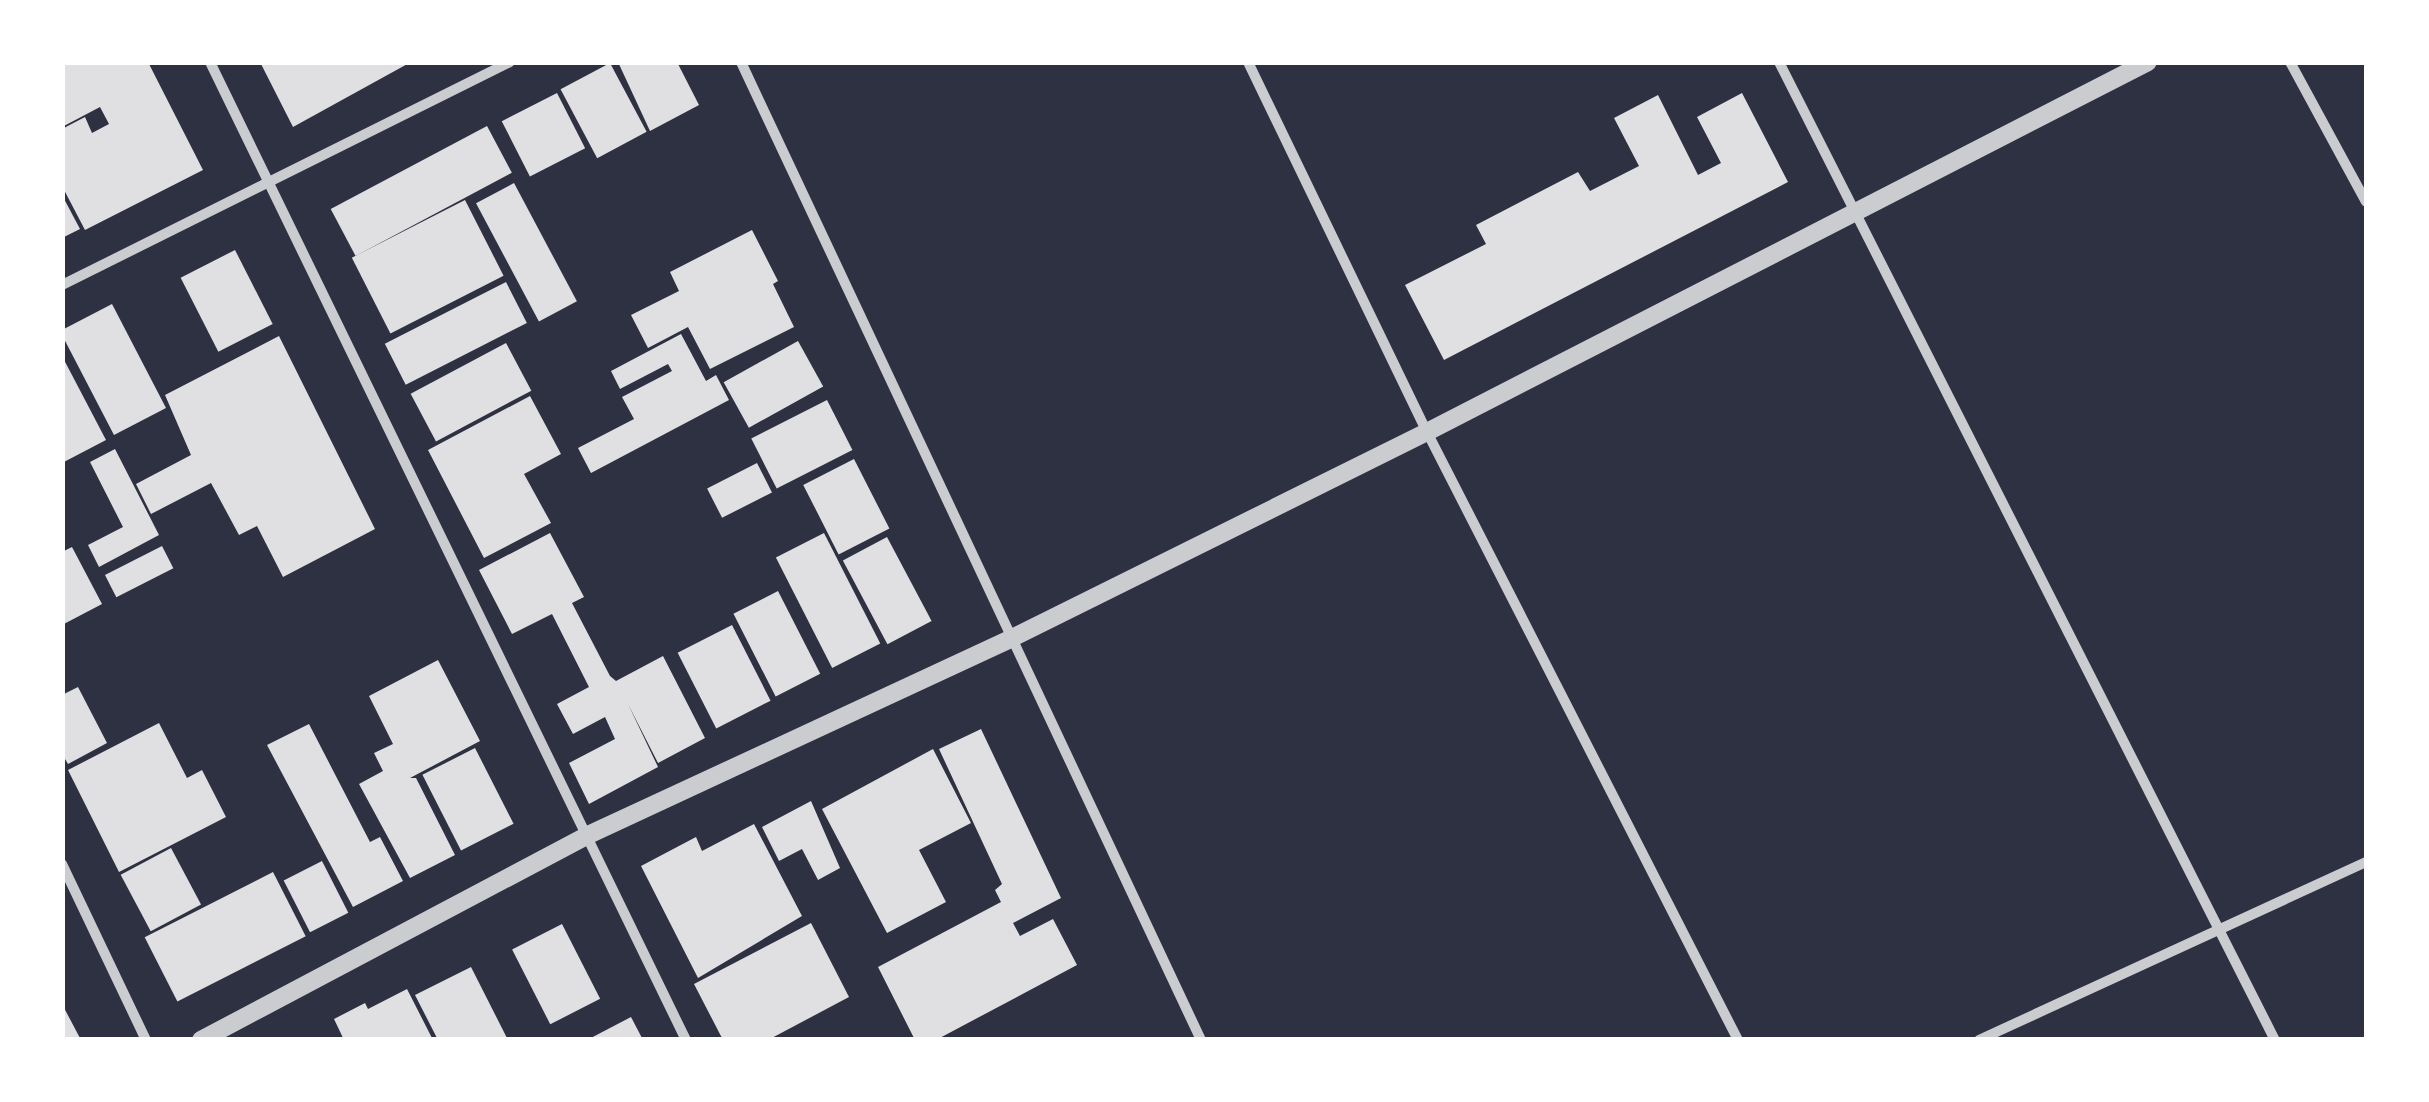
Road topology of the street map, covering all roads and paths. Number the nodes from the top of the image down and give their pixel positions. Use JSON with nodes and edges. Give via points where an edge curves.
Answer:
{"nodes":[{"id":1,"x":210,"y":62,"type":"edge"},
{"id":2,"x":510,"y":62,"type":"edge"},
{"id":3,"x":741,"y":62,"type":"edge"},
{"id":4,"x":1248,"y":62,"type":"edge"},
{"id":5,"x":1778,"y":62,"type":"edge"},
{"id":6,"x":2148,"y":62,"type":"edge"},
{"id":7,"x":2290,"y":62,"type":"edge"},
{"id":8,"x":270,"y":182,"type":"junction"},
{"id":9,"x":2366,"y":202,"type":"edge"},
{"id":10,"x":1853,"y":212,"type":"junction"},
{"id":11,"x":62,"y":286,"type":"edge"},
{"id":12,"x":1427,"y":432,"type":"junction"},
{"id":13,"x":1014,"y":637,"type":"junction"},
{"id":14,"x":586,"y":836,"type":"junction"},
{"id":15,"x":2366,"y":862,"type":"edge"},
{"id":16,"x":62,"y":864,"type":"edge"},
{"id":17,"x":2219,"y":930,"type":"junction"},
{"id":18,"x":146,"y":1040,"type":"edge"},
{"id":19,"x":200,"y":1040,"type":"edge"},
{"id":20,"x":686,"y":1040,"type":"edge"},
{"id":21,"x":1201,"y":1040,"type":"edge"},
{"id":22,"x":1738,"y":1040,"type":"edge"},
{"id":23,"x":1978,"y":1040,"type":"edge"},
{"id":24,"x":2276,"y":1040,"type":"edge"}],
"edges":[{"from":1,"to":8,"type":"street"},
{"from":2,"to":8,"type":"street"},
{"from":3,"to":13,"type":"street"},
{"from":4,"to":12,"type":"street"},
{"from":5,"to":10,"type":"street"},
{"from":6,"to":10,"type":"street"},
{"from":7,"to":9,"type":"street"},
{"from":8,"to":11,"type":"street"},
{"from":8,"to":14,"type":"street"},
{"from":10,"to":12,"type":"street"},
{"from":10,"to":17,"type":"street"},
{"from":12,"to":13,"type":"street"},
{"from":12,"to":22,"type":"street"},
{"from":13,"to":14,"type":"street"},
{"from":13,"to":21,"type":"street"},
{"from":14,"to":19,"type":"street"},
{"from":14,"to":20,"type":"street"},
{"from":15,"to":17,"type":"street"},
{"from":16,"to":18,"type":"street"},
{"from":17,"to":23,"type":"street"},
{"from":17,"to":24,"type":"street"}]}
